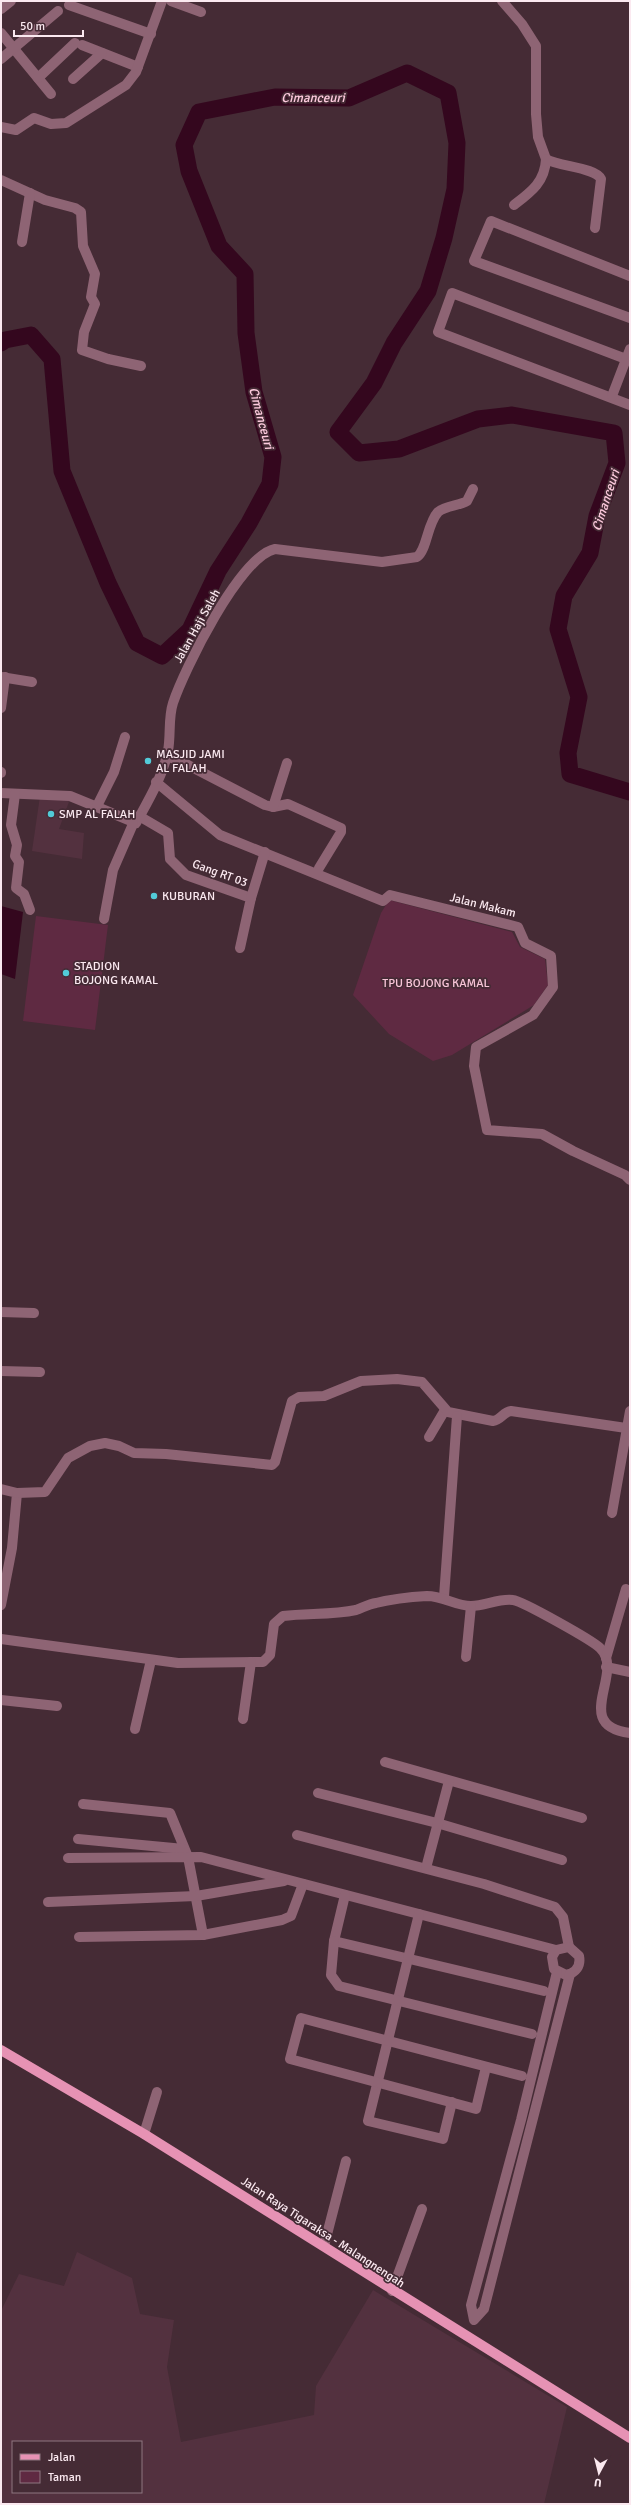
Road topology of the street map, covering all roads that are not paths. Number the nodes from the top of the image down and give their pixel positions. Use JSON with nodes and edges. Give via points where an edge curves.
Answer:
{"nodes":[{"id":1,"x":11,"y":1,"type":"edge"},
{"id":2,"x":162,"y":1,"type":"edge"},
{"id":3,"x":171,"y":1,"type":"edge"},
{"id":4,"x":502,"y":1,"type":"edge"},
{"id":5,"x":69,"y":5,"type":"dead end"},
{"id":6,"x":1,"y":9,"type":"edge"},
{"id":7,"x":58,"y":11,"type":"dead end"},
{"id":8,"x":201,"y":12,"type":"dead end"},
{"id":9,"x":1,"y":34,"type":"edge"},
{"id":10,"x":150,"y":34,"type":"junction"},
{"id":11,"x":13,"y":49,"type":"junction"},
{"id":12,"x":102,"y":53,"type":"junction"},
{"id":13,"x":1,"y":59,"type":"edge"},
{"id":14,"x":138,"y":67,"type":"junction"},
{"id":15,"x":38,"y":78,"type":"junction"},
{"id":16,"x":73,"y":79,"type":"dead end"},
{"id":17,"x":51,"y":94,"type":"dead end"},
{"id":18,"x":1,"y":127,"type":"edge"},
{"id":19,"x":546,"y":159,"type":"junction"},
{"id":20,"x":1,"y":180,"type":"edge"},
{"id":21,"x":30,"y":193,"type":"junction"},
{"id":22,"x":514,"y":205,"type":"dead end"},
{"id":23,"x":595,"y":228,"type":"dead end"},
{"id":24,"x":22,"y":242,"type":"dead end"},
{"id":25,"x":630,"y":276,"type":"edge"},
{"id":26,"x":630,"y":318,"type":"edge"},
{"id":27,"x":628,"y":354,"type":"edge"},
{"id":28,"x":141,"y":366,"type":"dead end"},
{"id":29,"x":612,"y":396,"type":"junction"},
{"id":30,"x":630,"y":405,"type":"edge"},
{"id":31,"x":473,"y":489,"type":"dead end"},
{"id":32,"x":3,"y":677,"type":"edge"},
{"id":33,"x":32,"y":682,"type":"dead end"},
{"id":34,"x":1,"y":708,"type":"edge"},
{"id":35,"x":125,"y":737,"type":"dead end"},
{"id":36,"x":167,"y":756,"type":"junction"},
{"id":37,"x":287,"y":763,"type":"dead end"},
{"id":38,"x":156,"y":782,"type":"junction"},
{"id":39,"x":1,"y":793,"type":"edge"},
{"id":40,"x":15,"y":794,"type":"junction"},
{"id":41,"x":97,"y":806,"type":"junction"},
{"id":42,"x":273,"y":807,"type":"junction"},
{"id":43,"x":136,"y":820,"type":"junction"},
{"id":44,"x":264,"y":852,"type":"junction"},
{"id":45,"x":319,"y":868,"type":"dead end"},
{"id":46,"x":251,"y":898,"type":"junction"},
{"id":47,"x":30,"y":910,"type":"dead end"},
{"id":48,"x":104,"y":919,"type":"dead end"},
{"id":49,"x":240,"y":948,"type":"dead end"},
{"id":50,"x":630,"y":1180,"type":"edge"},
{"id":51,"x":1,"y":1312,"type":"edge"},
{"id":52,"x":34,"y":1313,"type":"dead end"},
{"id":53,"x":1,"y":1370,"type":"edge"},
{"id":54,"x":40,"y":1372,"type":"dead end"},
{"id":55,"x":445,"y":1410,"type":"junction"},
{"id":56,"x":630,"y":1411,"type":"edge"},
{"id":57,"x":457,"y":1416,"type":"junction"},
{"id":58,"x":626,"y":1428,"type":"junction"},
{"id":59,"x":429,"y":1437,"type":"dead end"},
{"id":60,"x":1,"y":1489,"type":"edge"},
{"id":61,"x":17,"y":1493,"type":"junction"},
{"id":62,"x":612,"y":1513,"type":"dead end"},
{"id":63,"x":626,"y":1589,"type":"dead end"},
{"id":64,"x":444,"y":1598,"type":"junction"},
{"id":65,"x":1,"y":1605,"type":"edge"},
{"id":66,"x":471,"y":1606,"type":"junction"},
{"id":67,"x":1,"y":1641,"type":"edge"},
{"id":68,"x":466,"y":1657,"type":"dead end"},
{"id":69,"x":151,"y":1660,"type":"junction"},
{"id":70,"x":251,"y":1662,"type":"junction"},
{"id":71,"x":606,"y":1663,"type":"junction"},
{"id":72,"x":630,"y":1672,"type":"edge"},
{"id":73,"x":1,"y":1700,"type":"edge"},
{"id":74,"x":57,"y":1706,"type":"dead end"},
{"id":75,"x":243,"y":1719,"type":"dead end"},
{"id":76,"x":135,"y":1729,"type":"dead end"},
{"id":77,"x":630,"y":1734,"type":"edge"},
{"id":78,"x":385,"y":1762,"type":"dead end"},
{"id":79,"x":449,"y":1781,"type":"junction"},
{"id":80,"x":318,"y":1793,"type":"dead end"},
{"id":81,"x":82,"y":1804,"type":"dead end"},
{"id":82,"x":582,"y":1818,"type":"dead end"},
{"id":83,"x":437,"y":1823,"type":"junction"},
{"id":84,"x":297,"y":1835,"type":"dead end"},
{"id":85,"x":78,"y":1839,"type":"dead end"},
{"id":86,"x":186,"y":1853,"type":"junction"},
{"id":87,"x":68,"y":1858,"type":"dead end"},
{"id":88,"x":562,"y":1860,"type":"dead end"},
{"id":89,"x":426,"y":1868,"type":"junction"},
{"id":90,"x":289,"y":1880,"type":"junction"},
{"id":91,"x":303,"y":1884,"type":"junction"},
{"id":92,"x":345,"y":1895,"type":"junction"},
{"id":93,"x":196,"y":1896,"type":"junction"},
{"id":94,"x":48,"y":1902,"type":"dead end"},
{"id":95,"x":419,"y":1914,"type":"junction"},
{"id":96,"x":202,"y":1935,"type":"junction"},
{"id":97,"x":79,"y":1937,"type":"dead end"},
{"id":98,"x":334,"y":1941,"type":"junction"},
{"id":99,"x":569,"y":1947,"type":"junction"},
{"id":100,"x":556,"y":1950,"type":"junction"},
{"id":101,"x":408,"y":1959,"type":"junction"},
{"id":102,"x":557,"y":1972,"type":"junction"},
{"id":103,"x":570,"y":1974,"type":"junction"},
{"id":104,"x":544,"y":1991,"type":"dead end"},
{"id":105,"x":398,"y":2001,"type":"junction"},
{"id":106,"x":532,"y":2034,"type":"dead end"},
{"id":107,"x":388,"y":2041,"type":"junction"},
{"id":108,"x":1,"y":2050,"type":"edge"},
{"id":109,"x":486,"y":2067,"type":"junction"},
{"id":110,"x":522,"y":2076,"type":"dead end"},
{"id":111,"x":378,"y":2082,"type":"junction"},
{"id":112,"x":157,"y":2092,"type":"dead end"},
{"id":113,"x":452,"y":2102,"type":"junction"},
{"id":114,"x":144,"y":2134,"type":"junction"},
{"id":115,"x":346,"y":2161,"type":"dead end"},
{"id":116,"x":422,"y":2209,"type":"dead end"},
{"id":117,"x":324,"y":2246,"type":"junction"},
{"id":118,"x":392,"y":2291,"type":"junction"},
{"id":119,"x":474,"y":2320,"type":"junction"},
{"id":120,"x":467,"y":2338,"type":"junction"},
{"id":121,"x":630,"y":2438,"type":"edge"}],
"edges":[{"from":1,"to":6,"type":"street"},
{"from":2,"to":10,"type":"street"},
{"from":3,"to":8,"type":"street"},
{"from":4,"to":19,"type":"street","via":[[522,24],[536,46],[538,137]]},
{"from":5,"to":10,"type":"street"},
{"from":7,"to":11,"type":"street"},
{"from":9,"to":11,"type":"street"},
{"from":10,"to":14,"type":"street"},
{"from":11,"to":13,"type":"street"},
{"from":11,"to":15,"type":"street"},
{"from":12,"to":14,"type":"street"},
{"from":12,"to":15,"type":"street","via":[[79,44]]},
{"from":12,"to":16,"type":"street"},
{"from":14,"to":18,"type":"street","via":[[126,85],[66,123],[51,124],[34,118],[16,130]]},
{"from":15,"to":17,"type":"street"},
{"from":19,"to":22,"type":"street","via":[[541,181]]},
{"from":19,"to":23,"type":"street","via":[[558,165],[599,174],[602,182]]},
{"from":20,"to":21,"type":"street"},
{"from":21,"to":24,"type":"street"},
{"from":21,"to":28,"type":"street","via":[[75,208],[83,216],[83,246],[95,274],[92,297],[95,304],[84,332],[82,350]]},
{"from":25,"to":26,"type":"street","via":[[491,221],[474,261]]},
{"from":27,"to":29,"type":"street"},
{"from":27,"to":29,"type":"street","via":[[452,293],[438,332]]},
{"from":29,"to":30,"type":"street"},
{"from":31,"to":36,"type":"street","name":"Jalan Haji Saleh","via":[[468,501],[439,512],[430,524],[421,553],[417,557],[382,562],[275,549],[267,552],[246,571],[222,604],[186,674],[171,711]]},
{"from":32,"to":33,"type":"street"},
{"from":32,"to":34,"type":"street"},
{"from":35,"to":41,"type":"street","via":[[114,772]]},
{"from":36,"to":38,"type":"street","name":"Jalan Haji Saleh"},
{"from":36,"to":42,"type":"street","via":[[201,771],[256,802]]},
{"from":37,"to":42,"type":"street"},
{"from":38,"to":43,"type":"street","name":"Jalan Haji Saleh"},
{"from":38,"to":44,"type":"street","name":"Jalan Makam","via":[[220,835]]},
{"from":39,"to":40,"type":"street"},
{"from":40,"to":41,"type":"street","via":[[70,796]]},
{"from":40,"to":47,"type":"street","via":[[11,825],[17,845],[15,856],[19,862],[16,888],[24,894]]},
{"from":41,"to":43,"type":"street"},
{"from":42,"to":45,"type":"street","via":[[288,804],[341,828]]},
{"from":43,"to":46,"type":"street","name":"Gang RT 03","via":[[168,833],[170,859],[186,875]]},
{"from":43,"to":48,"type":"street","name":"Jalan Haji Saleh","via":[[113,870]]},
{"from":44,"to":46,"type":"street"},
{"from":44,"to":50,"type":"street","name":"Jalan Makam","via":[[383,901],[390,895],[518,927],[525,943],[551,956],[553,987],[534,1015],[476,1047],[474,1066],[487,1130],[542,1134],[625,1175]]},
{"from":46,"to":49,"type":"street","name":"Gang RT 03"},
{"from":51,"to":52,"type":"street"},
{"from":53,"to":54,"type":"street"},
{"from":55,"to":57,"type":"street"},
{"from":55,"to":59,"type":"street"},
{"from":55,"to":61,"type":"street","via":[[422,1382],[397,1379],[361,1381],[324,1396],[299,1397],[292,1401],[272,1465],[134,1453],[106,1443],[90,1446],[68,1458],[45,1492]]},
{"from":56,"to":58,"type":"street"},
{"from":57,"to":58,"type":"street","via":[[493,1421],[511,1411]]},
{"from":57,"to":64,"type":"street"},
{"from":58,"to":62,"type":"street"},
{"from":60,"to":61,"type":"street"},
{"from":61,"to":65,"type":"street","via":[[12,1548]]},
{"from":63,"to":71,"type":"street"},
{"from":64,"to":66,"type":"street"},
{"from":64,"to":70,"type":"street","via":[[427,1596],[375,1603],[342,1612],[283,1616],[274,1624],[270,1655],[263,1662]]},
{"from":66,"to":68,"type":"street"},
{"from":66,"to":71,"type":"street","via":[[506,1600],[518,1601],[599,1646]]},
{"from":67,"to":69,"type":"street"},
{"from":69,"to":70,"type":"street","via":[[178,1663]]},
{"from":69,"to":76,"type":"street"},
{"from":70,"to":75,"type":"street"},
{"from":71,"to":72,"type":"street"},
{"from":71,"to":77,"type":"street","via":[[601,1714],[612,1729]]},
{"from":73,"to":74,"type":"street"},
{"from":78,"to":79,"type":"street"},
{"from":79,"to":82,"type":"street"},
{"from":79,"to":83,"type":"street"},
{"from":80,"to":83,"type":"street"},
{"from":81,"to":86,"type":"street","via":[[170,1813]]},
{"from":83,"to":88,"type":"street"},
{"from":83,"to":89,"type":"street"},
{"from":84,"to":89,"type":"street"},
{"from":85,"to":86,"type":"street"},
{"from":86,"to":87,"type":"street"},
{"from":86,"to":90,"type":"street"},
{"from":86,"to":93,"type":"street"},
{"from":89,"to":99,"type":"street","via":[[555,1907],[564,1917]]},
{"from":90,"to":91,"type":"street"},
{"from":90,"to":93,"type":"street"},
{"from":91,"to":92,"type":"street"},
{"from":91,"to":96,"type":"street","via":[[291,1916],[282,1920]]},
{"from":92,"to":95,"type":"street"},
{"from":92,"to":98,"type":"street"},
{"from":93,"to":94,"type":"street"},
{"from":93,"to":96,"type":"street"},
{"from":95,"to":100,"type":"street"},
{"from":95,"to":101,"type":"street"},
{"from":96,"to":97,"type":"street"},
{"from":98,"to":101,"type":"street"},
{"from":98,"to":105,"type":"street","via":[[331,1975],[334,1982],[339,1986]]},
{"from":99,"to":100,"type":"street"},
{"from":99,"to":103,"type":"street","via":[[577,1952],[580,1960],[577,1969]]},
{"from":100,"to":102,"type":"street","via":[[551,1962]]},
{"from":101,"to":104,"type":"street"},
{"from":101,"to":105,"type":"street"},
{"from":102,"to":103,"type":"street"},
{"from":102,"to":119,"type":"street","via":[[521,2120],[471,2305]]},
{"from":103,"to":119,"type":"street","via":[[484,2309]]},
{"from":105,"to":106,"type":"street"},
{"from":105,"to":107,"type":"street"},
{"from":107,"to":109,"type":"street"},
{"from":107,"to":111,"type":"street"},
{"from":107,"to":111,"type":"street","via":[[301,2018],[290,2059]]},
{"from":108,"to":114,"type":"main road","name":"Jalan Raya Tigaraksa - Malangnengah"},
{"from":109,"to":110,"type":"street"},
{"from":109,"to":113,"type":"street","via":[[476,2109]]},
{"from":111,"to":113,"type":"street"},
{"from":111,"to":113,"type":"street","via":[[368,2121],[443,2139]]},
{"from":112,"to":114,"type":"street"},
{"from":114,"to":117,"type":"main road","name":"Jalan Raya Tigaraksa - Malangnengah"},
{"from":115,"to":117,"type":"street"},
{"from":116,"to":118,"type":"street"},
{"from":117,"to":118,"type":"main road","name":"Jalan Raya Tigaraksa - Malangnengah"},
{"from":118,"to":120,"type":"main road","name":"Jalan Raya Tigaraksa - Malangnengah"},
{"from":119,"to":120,"type":"street"},
{"from":120,"to":121,"type":"main road","name":"Jalan Raya Tigaraksa - Malangnengah"}]}
